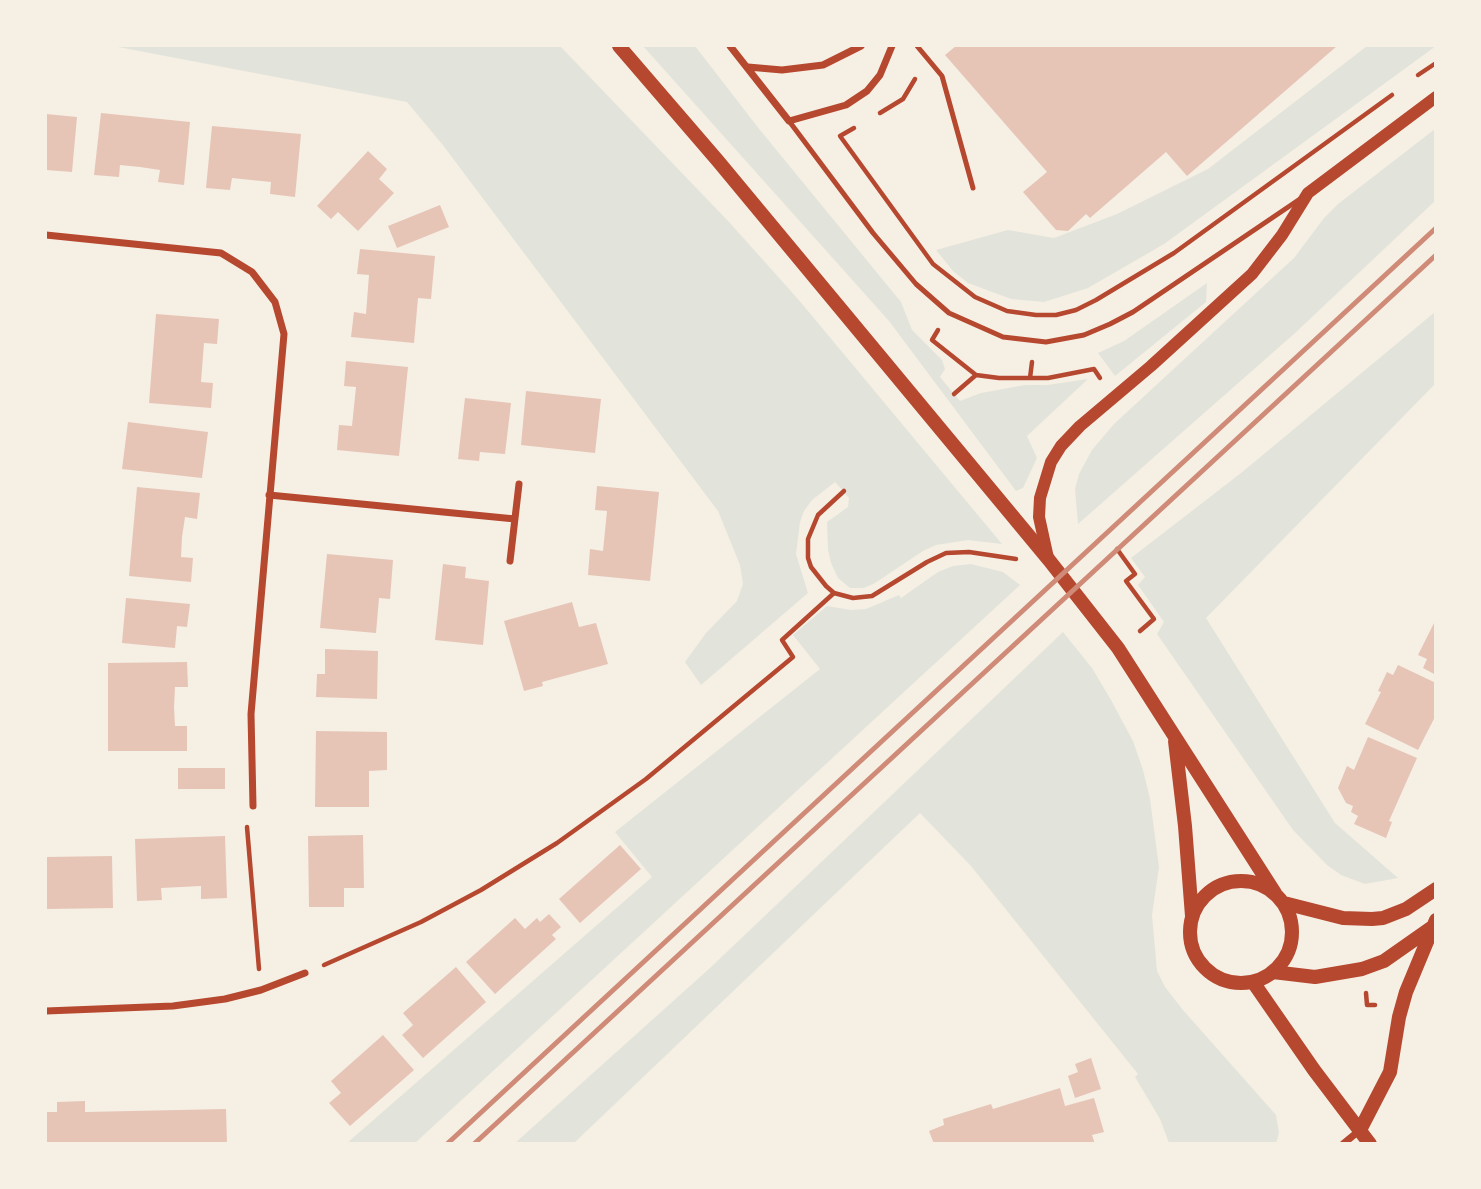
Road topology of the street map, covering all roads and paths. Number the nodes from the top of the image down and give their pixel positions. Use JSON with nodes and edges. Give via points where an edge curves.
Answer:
{"nodes":[{"id":1,"x":619,"y":46,"type":"edge"},
{"id":2,"x":730,"y":46,"type":"edge"},
{"id":3,"x":861,"y":46,"type":"edge"},
{"id":4,"x":892,"y":46,"type":"edge"},
{"id":5,"x":917,"y":46,"type":"edge"},
{"id":6,"x":927,"y":59,"type":"junction"},
{"id":7,"x":1436,"y":63,"type":"edge"},
{"id":8,"x":748,"y":68,"type":"junction"},
{"id":9,"x":1414,"y":79,"type":"dead end"},
{"id":10,"x":1403,"y":87,"type":"dead end"},
{"id":11,"x":1436,"y":97,"type":"edge"},
{"id":12,"x":870,"y":119,"type":"dead end"},
{"id":13,"x":789,"y":121,"type":"junction"},
{"id":14,"x":858,"y":126,"type":"dead end"},
{"id":15,"x":973,"y":188,"type":"dead end"},
{"id":16,"x":1308,"y":193,"type":"junction"},
{"id":17,"x":46,"y":235,"type":"edge"},
{"id":18,"x":949,"y":313,"type":"junction"},
{"id":19,"x":1036,"y":315,"type":"junction"},
{"id":20,"x":1034,"y":342,"type":"junction"},
{"id":21,"x":976,"y":375,"type":"junction"},
{"id":22,"x":1091,"y":387,"type":"dead end"},
{"id":23,"x":954,"y":394,"type":"dead end"},
{"id":24,"x":519,"y":484,"type":"dead end"},
{"id":25,"x":844,"y":491,"type":"dead end"},
{"id":26,"x":269,"y":495,"type":"junction"},
{"id":27,"x":515,"y":519,"type":"junction"},
{"id":28,"x":1117,"y":549,"type":"dead end"},
{"id":29,"x":1049,"y":560,"type":"junction"},
{"id":30,"x":510,"y":561,"type":"dead end"},
{"id":31,"x":834,"y":593,"type":"junction"},
{"id":32,"x":1140,"y":631,"type":"dead end"},
{"id":33,"x":1174,"y":736,"type":"junction"},
{"id":34,"x":253,"y":806,"type":"joint"},
{"id":35,"x":1436,"y":889,"type":"edge"},
{"id":36,"x":1280,"y":898,"type":"junction"},
{"id":37,"x":1192,"y":918,"type":"junction"},
{"id":38,"x":1434,"y":923,"type":"edge"},
{"id":39,"x":1273,"y":972,"type":"junction"},
{"id":40,"x":304,"y":973,"type":"joint"},
{"id":41,"x":1253,"y":982,"type":"junction"},
{"id":42,"x":261,"y":990,"type":"junction"},
{"id":43,"x":46,"y":1011,"type":"edge"},
{"id":44,"x":1360,"y":1130,"type":"junction"},
{"id":45,"x":1343,"y":1143,"type":"edge"},
{"id":46,"x":1370,"y":1143,"type":"edge"}],
"edges":[{"from":1,"to":29,"type":"main road"},
{"from":2,"to":8,"type":"street"},
{"from":3,"to":8,"type":"street","via":[[823,65]]},
{"from":4,"to":13,"type":"street","via":[[880,75],[867,91],[846,104]]},
{"from":5,"to":6,"type":"lane"},
{"from":6,"to":12,"type":"path","via":[[903,99]]},
{"from":6,"to":15,"type":"lane","via":[[942,76]]},
{"from":7,"to":9,"type":"path"},
{"from":8,"to":13,"type":"street"},
{"from":10,"to":19,"type":"path","via":[[1174,253],[1076,310]]},
{"from":11,"to":16,"type":"street"},
{"from":13,"to":18,"type":"lane","via":[[895,262]]},
{"from":14,"to":19,"type":"path","via":[[840,136],[933,264],[975,297],[1007,311]]},
{"from":16,"to":20,"type":"lane","via":[[1122,318],[1084,335]]},
{"from":16,"to":29,"type":"street","via":[[1252,274],[1062,446],[1051,462],[1040,498],[1039,517]]},
{"from":17,"to":26,"type":"street","via":[[221,253],[252,272],[275,302],[284,334]]},
{"from":18,"to":20,"type":"lane","via":[[1003,337]]},
{"from":18,"to":21,"type":"path","via":[[932,340]]},
{"from":19,"to":20,"type":"path"},
{"from":21,"to":22,"type":"path","via":[[1048,378],[1094,369],[1101,379]]},
{"from":21,"to":23,"type":"path"},
{"from":24,"to":27,"type":"street"},
{"from":25,"to":31,"type":"path","via":[[818,515],[809,531],[807,549],[811,567]]},
{"from":26,"to":27,"type":"street"},
{"from":26,"to":34,"type":"street","via":[[251,714]]},
{"from":27,"to":30,"type":"street"},
{"from":28,"to":32,"type":"path","via":[[1135,574],[1126,581],[1154,619]]},
{"from":29,"to":31,"type":"path","via":[[954,552],[927,562],[872,596]]},
{"from":29,"to":33,"type":"main road","via":[[1113,641]]},
{"from":31,"to":40,"type":"path","via":[[782,640],[793,657],[646,779],[557,843],[421,922]]},
{"from":33,"to":36,"type":"main road"},
{"from":33,"to":37,"type":"main road"},
{"from":34,"to":42,"type":"path","via":[[246,811]]},
{"from":35,"to":36,"type":"main road","via":[[1406,909],[1372,919],[1343,918]]},
{"from":36,"to":37,"type":"main road","via":[[1251,881],[1240,880],[1204,896]]},
{"from":36,"to":39,"type":"main road","via":[[1292,921],[1292,942],[1288,955]]},
{"from":37,"to":41,"type":"main road","via":[[1192,943],[1204,967],[1224,980]]},
{"from":38,"to":39,"type":"main road","via":[[1384,961],[1362,969],[1315,977]]},
{"from":38,"to":44,"type":"main road","via":[[1402,1004],[1390,1072]]},
{"from":39,"to":41,"type":"main road"},
{"from":40,"to":42,"type":"street"},
{"from":41,"to":44,"type":"main road"},
{"from":42,"to":43,"type":"street","via":[[173,1006]]},
{"from":44,"to":45,"type":"street"},
{"from":44,"to":46,"type":"main road"}]}
